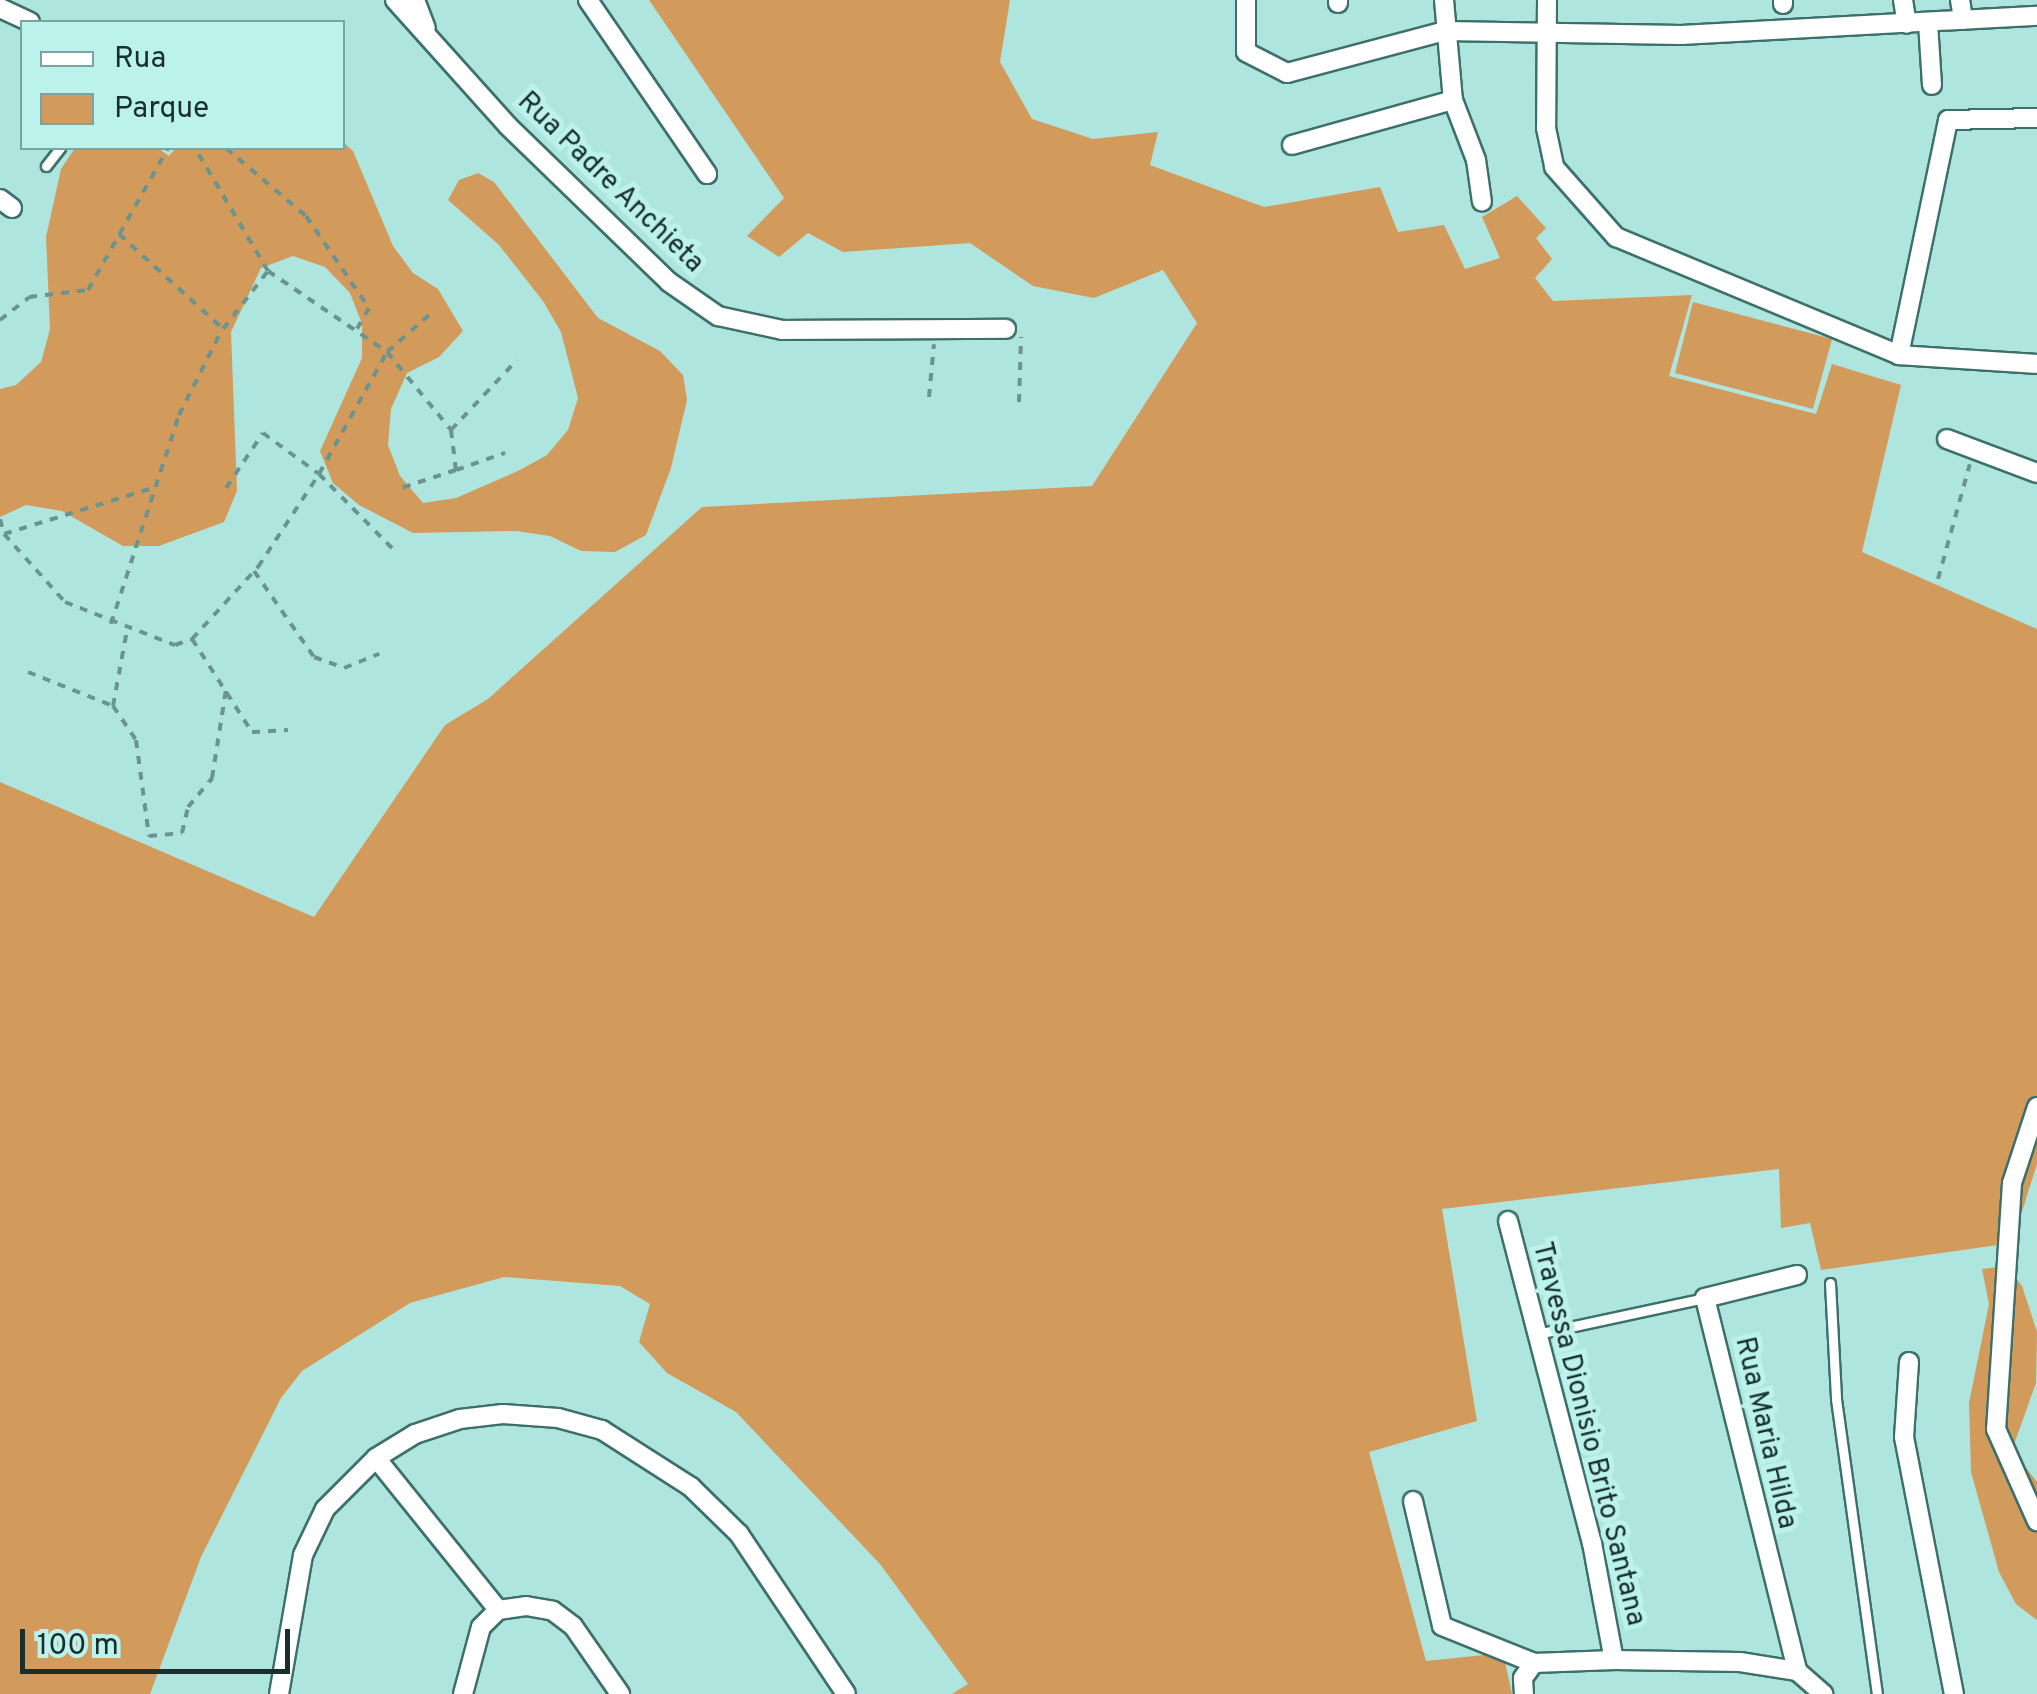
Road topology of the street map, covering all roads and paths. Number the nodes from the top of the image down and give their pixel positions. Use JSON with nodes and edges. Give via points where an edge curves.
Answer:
{"nodes":[{"id":1,"x":396,"y":0,"type":"edge"},
{"id":2,"x":415,"y":0,"type":"edge"},
{"id":3,"x":588,"y":0,"type":"edge"},
{"id":4,"x":1246,"y":0,"type":"edge"},
{"id":5,"x":1444,"y":0,"type":"edge"},
{"id":6,"x":1548,"y":0,"type":"edge"},
{"id":7,"x":1903,"y":0,"type":"edge"},
{"id":8,"x":1960,"y":0,"type":"edge"},
{"id":9,"x":0,"y":8,"type":"edge"},
{"id":10,"x":2037,"y":16,"type":"edge"},
{"id":11,"x":26,"y":20,"type":"edge"},
{"id":12,"x":1962,"y":20,"type":"junction"},
{"id":13,"x":1928,"y":23,"type":"junction"},
{"id":14,"x":1907,"y":24,"type":"junction"},
{"id":15,"x":1444,"y":31,"type":"junction"},
{"id":16,"x":1546,"y":31,"type":"junction"},
{"id":17,"x":429,"y":38,"type":"junction"},
{"id":18,"x":1932,"y":85,"type":"dead end"},
{"id":19,"x":1453,"y":100,"type":"junction"},
{"id":20,"x":2037,"y":118,"type":"edge"},
{"id":21,"x":1292,"y":145,"type":"dead end"},
{"id":22,"x":58,"y":150,"type":"edge"},
{"id":23,"x":167,"y":150,"type":"edge"},
{"id":24,"x":196,"y":150,"type":"edge"},
{"id":25,"x":228,"y":150,"type":"edge"},
{"id":26,"x":46,"y":166,"type":"dead end"},
{"id":27,"x":708,"y":174,"type":"dead end"},
{"id":28,"x":1482,"y":202,"type":"dead end"},
{"id":29,"x":119,"y":234,"type":"junction"},
{"id":30,"x":268,"y":271,"type":"junction"},
{"id":31,"x":430,"y":315,"type":"dead end"},
{"id":32,"x":0,"y":320,"type":"edge"},
{"id":33,"x":222,"y":329,"type":"junction"},
{"id":34,"x":936,"y":329,"type":"junction"},
{"id":35,"x":1006,"y":330,"type":"joint"},
{"id":36,"x":354,"y":334,"type":"junction"},
{"id":37,"x":387,"y":352,"type":"junction"},
{"id":38,"x":1899,"y":354,"type":"junction"},
{"id":39,"x":517,"y":360,"type":"dead end"},
{"id":40,"x":2037,"y":364,"type":"edge"},
{"id":41,"x":929,"y":397,"type":"dead end"},
{"id":42,"x":1019,"y":402,"type":"dead end"},
{"id":43,"x":451,"y":430,"type":"junction"},
{"id":44,"x":1948,"y":439,"type":"dead end"},
{"id":45,"x":1974,"y":449,"type":"junction"},
{"id":46,"x":505,"y":453,"type":"dead end"},
{"id":47,"x":456,"y":470,"type":"junction"},
{"id":48,"x":2037,"y":473,"type":"edge"},
{"id":49,"x":320,"y":474,"type":"junction"},
{"id":50,"x":156,"y":487,"type":"junction"},
{"id":51,"x":226,"y":488,"type":"dead end"},
{"id":52,"x":401,"y":488,"type":"dead end"},
{"id":53,"x":0,"y":519,"type":"edge"},
{"id":54,"x":4,"y":534,"type":"junction"},
{"id":55,"x":392,"y":548,"type":"dead end"},
{"id":56,"x":254,"y":571,"type":"junction"},
{"id":57,"x":1938,"y":579,"type":"dead end"},
{"id":58,"x":111,"y":624,"type":"junction"},
{"id":59,"x":127,"y":630,"type":"junction"},
{"id":60,"x":192,"y":639,"type":"junction"},
{"id":61,"x":379,"y":654,"type":"dead end"},
{"id":62,"x":28,"y":672,"type":"dead end"},
{"id":63,"x":226,"y":690,"type":"junction"},
{"id":64,"x":113,"y":706,"type":"junction"},
{"id":65,"x":288,"y":730,"type":"dead end"},
{"id":66,"x":2037,"y":1107,"type":"edge"},
{"id":67,"x":1508,"y":1221,"type":"dead end"},
{"id":68,"x":1797,"y":1276,"type":"dead end"},
{"id":69,"x":1830,"y":1283,"type":"dead end"},
{"id":70,"x":1705,"y":1298,"type":"junction"},
{"id":71,"x":1535,"y":1334,"type":"junction"},
{"id":72,"x":1909,"y":1362,"type":"dead end"},
{"id":73,"x":376,"y":1458,"type":"junction"},
{"id":74,"x":1413,"y":1501,"type":"dead end"},
{"id":75,"x":2037,"y":1520,"type":"edge"},
{"id":76,"x":498,"y":1610,"type":"junction"},
{"id":77,"x":1614,"y":1660,"type":"junction"},
{"id":78,"x":1534,"y":1663,"type":"junction"},
{"id":79,"x":1797,"y":1671,"type":"junction"},
{"id":80,"x":279,"y":1694,"type":"edge"},
{"id":81,"x":463,"y":1694,"type":"edge"},
{"id":82,"x":620,"y":1694,"type":"edge"},
{"id":83,"x":846,"y":1694,"type":"edge"},
{"id":84,"x":1524,"y":1694,"type":"edge"},
{"id":85,"x":1823,"y":1694,"type":"edge"},
{"id":86,"x":1877,"y":1694,"type":"edge"},
{"id":87,"x":1954,"y":1694,"type":"edge"}],
"edges":[{"from":1,"to":17,"type":"street","name":"Rua Padre Anchieta"},
{"from":2,"to":17,"type":"street"},
{"from":3,"to":27,"type":"street"},
{"from":4,"to":15,"type":"street","via":[[1246,52],[1287,73]]},
{"from":5,"to":15,"type":"street"},
{"from":6,"to":16,"type":"street"},
{"from":7,"to":14,"type":"street"},
{"from":8,"to":12,"type":"street"},
{"from":9,"to":11,"type":"street"},
{"from":10,"to":12,"type":"street"},
{"from":12,"to":13,"type":"street"},
{"from":13,"to":14,"type":"street"},
{"from":13,"to":18,"type":"street"},
{"from":14,"to":16,"type":"street","via":[[1681,35]]},
{"from":15,"to":16,"type":"street"},
{"from":15,"to":19,"type":"street"},
{"from":16,"to":38,"type":"street","via":[[1546,128],[1554,167],[1616,237]]},
{"from":17,"to":34,"type":"street","name":"Rua Padre Anchieta","via":[[626,240],[718,316],[782,330]]},
{"from":19,"to":21,"type":"street"},
{"from":19,"to":28,"type":"street","via":[[1476,160]]},
{"from":20,"to":38,"type":"street","via":[[1948,120]]},
{"from":22,"to":26,"type":"lane"},
{"from":23,"to":29,"type":"path"},
{"from":24,"to":30,"type":"path"},
{"from":25,"to":36,"type":"path","via":[[306,216],[369,308]]},
{"from":29,"to":32,"type":"path","via":[[88,290],[29,296]]},
{"from":29,"to":33,"type":"path"},
{"from":30,"to":33,"type":"path"},
{"from":30,"to":36,"type":"path"},
{"from":31,"to":37,"type":"path"},
{"from":33,"to":50,"type":"path","via":[[179,415]]},
{"from":34,"to":35,"type":"street","name":"Rua Padre Anchieta"},
{"from":34,"to":41,"type":"path"},
{"from":35,"to":42,"type":"path","via":[[1021,335]]},
{"from":36,"to":37,"type":"path"},
{"from":37,"to":43,"type":"path"},
{"from":37,"to":49,"type":"path"},
{"from":38,"to":40,"type":"street"},
{"from":39,"to":43,"type":"path"},
{"from":43,"to":47,"type":"path"},
{"from":44,"to":45,"type":"street"},
{"from":45,"to":48,"type":"street"},
{"from":45,"to":57,"type":"path"},
{"from":46,"to":47,"type":"path"},
{"from":47,"to":52,"type":"path"},
{"from":49,"to":51,"type":"path","via":[[263,433]]},
{"from":49,"to":55,"type":"path"},
{"from":49,"to":56,"type":"path"},
{"from":50,"to":54,"type":"path"},
{"from":50,"to":58,"type":"path"},
{"from":53,"to":54,"type":"path"},
{"from":54,"to":58,"type":"path","via":[[65,602]]},
{"from":56,"to":60,"type":"path"},
{"from":56,"to":61,"type":"path","via":[[314,657],[344,668]]},
{"from":58,"to":59,"type":"path"},
{"from":59,"to":60,"type":"path","via":[[175,646]]},
{"from":59,"to":64,"type":"path"},
{"from":60,"to":63,"type":"path"},
{"from":62,"to":64,"type":"path"},
{"from":63,"to":64,"type":"path","via":[[212,778],[188,808],[182,832],[149,836],[136,740]]},
{"from":63,"to":65,"type":"path","via":[[252,732]]},
{"from":66,"to":75,"type":"street","via":[[2012,1184],[1996,1429]]},
{"from":67,"to":71,"type":"street","name":"Travessa Dionisio Brito Santana"},
{"from":68,"to":70,"type":"street"},
{"from":69,"to":86,"type":"lane","via":[[1838,1416]]},
{"from":70,"to":71,"type":"lane"},
{"from":70,"to":79,"type":"street","name":"Rua Maria Hilda"},
{"from":71,"to":77,"type":"street","name":"Travessa Dionisio Brito Santana","via":[[1592,1542]]},
{"from":72,"to":87,"type":"street","via":[[1904,1437]]},
{"from":73,"to":76,"type":"street"},
{"from":73,"to":80,"type":"street","via":[[325,1509],[303,1555]]},
{"from":73,"to":83,"type":"street","via":[[460,1418],[558,1418],[602,1430],[691,1487],[739,1534]]},
{"from":74,"to":78,"type":"street","via":[[1442,1626]]},
{"from":76,"to":81,"type":"street","via":[[472,1644]]},
{"from":76,"to":82,"type":"street","via":[[553,1610],[573,1626]]},
{"from":77,"to":78,"type":"street"},
{"from":77,"to":79,"type":"street","via":[[1740,1662]]},
{"from":78,"to":84,"type":"street","via":[[1523,1678]]},
{"from":79,"to":85,"type":"street"}]}
